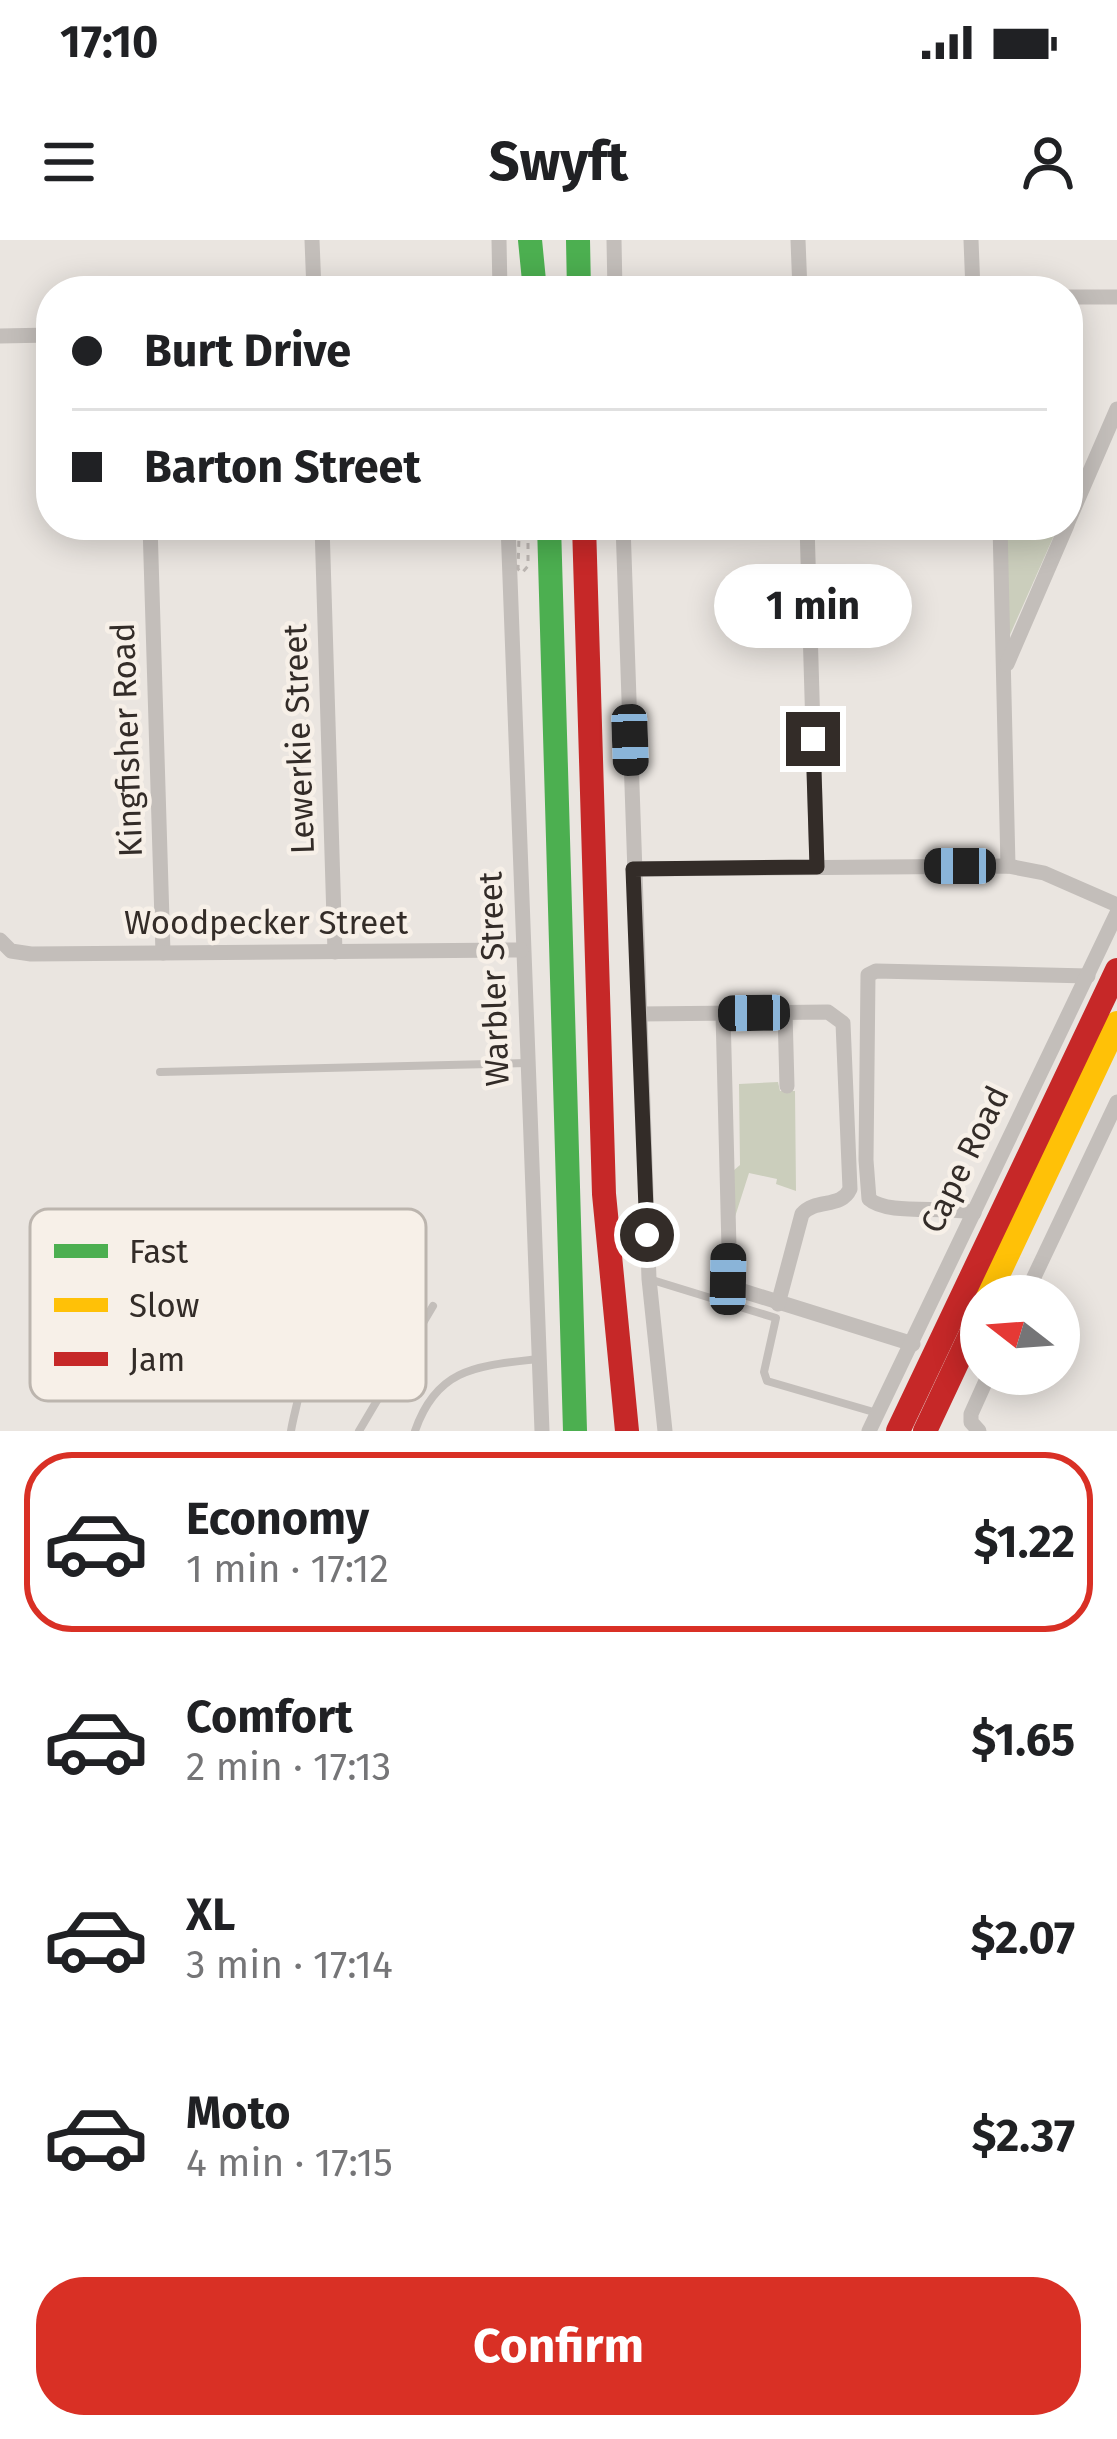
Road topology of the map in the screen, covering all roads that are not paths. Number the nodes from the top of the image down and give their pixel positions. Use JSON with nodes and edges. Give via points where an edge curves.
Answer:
{"nodes":[{"id":1,"x":312,"y":240,"type":"edge"},
{"id":2,"x":499,"y":240,"type":"edge"},
{"id":3,"x":530,"y":240,"type":"edge"},
{"id":4,"x":540,"y":240,"type":"edge"},
{"id":5,"x":578,"y":240,"type":"edge"},
{"id":6,"x":614,"y":240,"type":"edge"},
{"id":7,"x":798,"y":240,"type":"edge"},
{"id":8,"x":971,"y":240,"type":"edge"},
{"id":9,"x":313,"y":276,"type":"edge"},
{"id":10,"x":500,"y":276,"type":"edge"},
{"id":11,"x":536,"y":276,"type":"edge"},
{"id":12,"x":539,"y":276,"type":"edge"},
{"id":13,"x":579,"y":276,"type":"edge"},
{"id":14,"x":615,"y":276,"type":"edge"},
{"id":15,"x":799,"y":276,"type":"edge"},
{"id":16,"x":972,"y":276,"type":"edge"},
{"id":17,"x":1083,"y":297,"type":"edge"},
{"id":18,"x":1117,"y":297,"type":"edge"},
{"id":19,"x":36,"y":335,"type":"edge"},
{"id":20,"x":0,"y":336,"type":"edge"},
{"id":21,"x":1117,"y":409,"type":"edge"},
{"id":22,"x":1083,"y":486,"type":"edge"},
{"id":23,"x":150,"y":540,"type":"edge"},
{"id":24,"x":322,"y":540,"type":"edge"},
{"id":25,"x":508,"y":540,"type":"edge"},
{"id":26,"x":549,"y":540,"type":"edge"},
{"id":27,"x":584,"y":540,"type":"edge"},
{"id":28,"x":623,"y":540,"type":"edge"},
{"id":29,"x":807,"y":540,"type":"edge"},
{"id":30,"x":1000,"y":540,"type":"edge"},
{"id":31,"x":1060,"y":540,"type":"edge"},
{"id":32,"x":1004,"y":672,"type":"junction"},
{"id":33,"x":1008,"y":866,"type":"junction"},
{"id":34,"x":817,"y":867,"type":"junction"},
{"id":35,"x":633,"y":869,"type":"junction"},
{"id":36,"x":1117,"y":909,"type":"edge"},
{"id":37,"x":4,"y":949,"type":"edge"},
{"id":38,"x":521,"y":950,"type":"junction"},
{"id":39,"x":334,"y":952,"type":"junction"},
{"id":40,"x":164,"y":953,"type":"junction"},
{"id":41,"x":1117,"y":970,"type":"edge"},
{"id":42,"x":1088,"y":976,"type":"junction"},
{"id":43,"x":785,"y":1012,"type":"junction"},
{"id":44,"x":723,"y":1013,"type":"junction"},
{"id":45,"x":639,"y":1014,"type":"junction"},
{"id":46,"x":1117,"y":1023,"type":"edge"},
{"id":47,"x":526,"y":1064,"type":"junction"},
{"id":48,"x":160,"y":1072,"type":"dead end"},
{"id":49,"x":788,"y":1086,"type":"dead end"},
{"id":50,"x":1117,"y":1102,"type":"edge"},
{"id":51,"x":974,"y":1213,"type":"junction"},
{"id":52,"x":998,"y":1275,"type":"edge"},
{"id":53,"x":1035,"y":1275,"type":"edge"},
{"id":54,"x":649,"y":1280,"type":"junction"},
{"id":55,"x":569,"y":1294,"type":"junction"},
{"id":56,"x":778,"y":1304,"type":"junction"},
{"id":57,"x":434,"y":1306,"type":"dead end"},
{"id":58,"x":426,"y":1319,"type":"edge"},
{"id":59,"x":913,"y":1344,"type":"junction"},
{"id":60,"x":960,"y":1357,"type":"edge"},
{"id":61,"x":539,"y":1359,"type":"junction"},
{"id":62,"x":983,"y":1395,"type":"edge"},
{"id":63,"x":296,"y":1401,"type":"edge"},
{"id":64,"x":376,"y":1401,"type":"edge"},
{"id":65,"x":888,"y":1422,"type":"edge"},
{"id":66,"x":627,"y":1424,"type":"edge"},
{"id":67,"x":975,"y":1426,"type":"edge"},
{"id":68,"x":290,"y":1431,"type":"edge"},
{"id":69,"x":358,"y":1431,"type":"edge"},
{"id":70,"x":415,"y":1431,"type":"edge"},
{"id":71,"x":542,"y":1431,"type":"edge"},
{"id":72,"x":575,"y":1431,"type":"edge"},
{"id":73,"x":590,"y":1431,"type":"edge"},
{"id":74,"x":664,"y":1431,"type":"edge"},
{"id":75,"x":868,"y":1431,"type":"edge"},
{"id":76,"x":925,"y":1431,"type":"edge"}],
"edges":[{"from":1,"to":9,"type":"street"},
{"from":2,"to":10,"type":"street"},
{"from":3,"to":11,"type":"main road"},
{"from":4,"to":12,"type":"main road"},
{"from":5,"to":13,"type":"main road"},
{"from":6,"to":14,"type":"street"},
{"from":7,"to":15,"type":"street"},
{"from":8,"to":16,"type":"street"},
{"from":17,"to":18,"type":"street"},
{"from":19,"to":20,"type":"street"},
{"from":21,"to":22,"type":"street"},
{"from":23,"to":40,"type":"street","name":"Kingfisher Road"},
{"from":24,"to":39,"type":"street","name":"Lewerkie Street"},
{"from":25,"to":38,"type":"street","name":"Warbler Street"},
{"from":26,"to":55,"type":"main road"},
{"from":27,"to":66,"type":"main road","via":[[604,1194]]},
{"from":28,"to":35,"type":"street"},
{"from":29,"to":34,"type":"street"},
{"from":30,"to":32,"type":"street"},
{"from":31,"to":32,"type":"street"},
{"from":32,"to":33,"type":"street"},
{"from":33,"to":34,"type":"street"},
{"from":33,"to":36,"type":"street","via":[[1043,873]]},
{"from":34,"to":35,"type":"street"},
{"from":35,"to":45,"type":"street"},
{"from":36,"to":42,"type":"street","name":"Cape Road"},
{"from":37,"to":40,"type":"street","name":"Woodpecker Street"},
{"from":38,"to":39,"type":"street","name":"Woodpecker Street"},
{"from":38,"to":47,"type":"street","name":"Warbler Street"},
{"from":39,"to":40,"type":"street","name":"Woodpecker Street"},
{"from":41,"to":65,"type":"main road","name":"Cape Road"},
{"from":42,"to":51,"type":"street","name":"Cape Road"},
{"from":42,"to":51,"type":"street","via":[[868,975],[869,1199],[880,1207]]},
{"from":43,"to":44,"type":"street"},
{"from":43,"to":49,"type":"street"},
{"from":43,"to":56,"type":"street","via":[[827,1012],[843,1023],[850,1189],[840,1201],[802,1214]]},
{"from":44,"to":45,"type":"street"},
{"from":44,"to":56,"type":"street","via":[[728,1279],[735,1291]]},
{"from":45,"to":54,"type":"street"},
{"from":46,"to":52,"type":"main road"},
{"from":47,"to":48,"type":"lane"},
{"from":47,"to":61,"type":"street","name":"Warbler Street"},
{"from":50,"to":53,"type":"street"},
{"from":51,"to":59,"type":"street","name":"Cape Road"},
{"from":54,"to":65,"type":"lane","via":[[776,1318],[763,1377]]},
{"from":54,"to":74,"type":"street"},
{"from":55,"to":72,"type":"main road"},
{"from":55,"to":73,"type":"main road"},
{"from":56,"to":59,"type":"street"},
{"from":57,"to":58,"type":"lane"},
{"from":59,"to":65,"type":"street","name":"Cape Road"},
{"from":60,"to":76,"type":"main road"},
{"from":61,"to":70,"type":"lane","via":[[484,1365],[451,1379],[430,1396]]},
{"from":61,"to":71,"type":"street","name":"Warbler Street"},
{"from":62,"to":67,"type":"street"},
{"from":63,"to":68,"type":"lane"},
{"from":64,"to":69,"type":"lane"},
{"from":65,"to":75,"type":"street","name":"Cape Road"}]}
